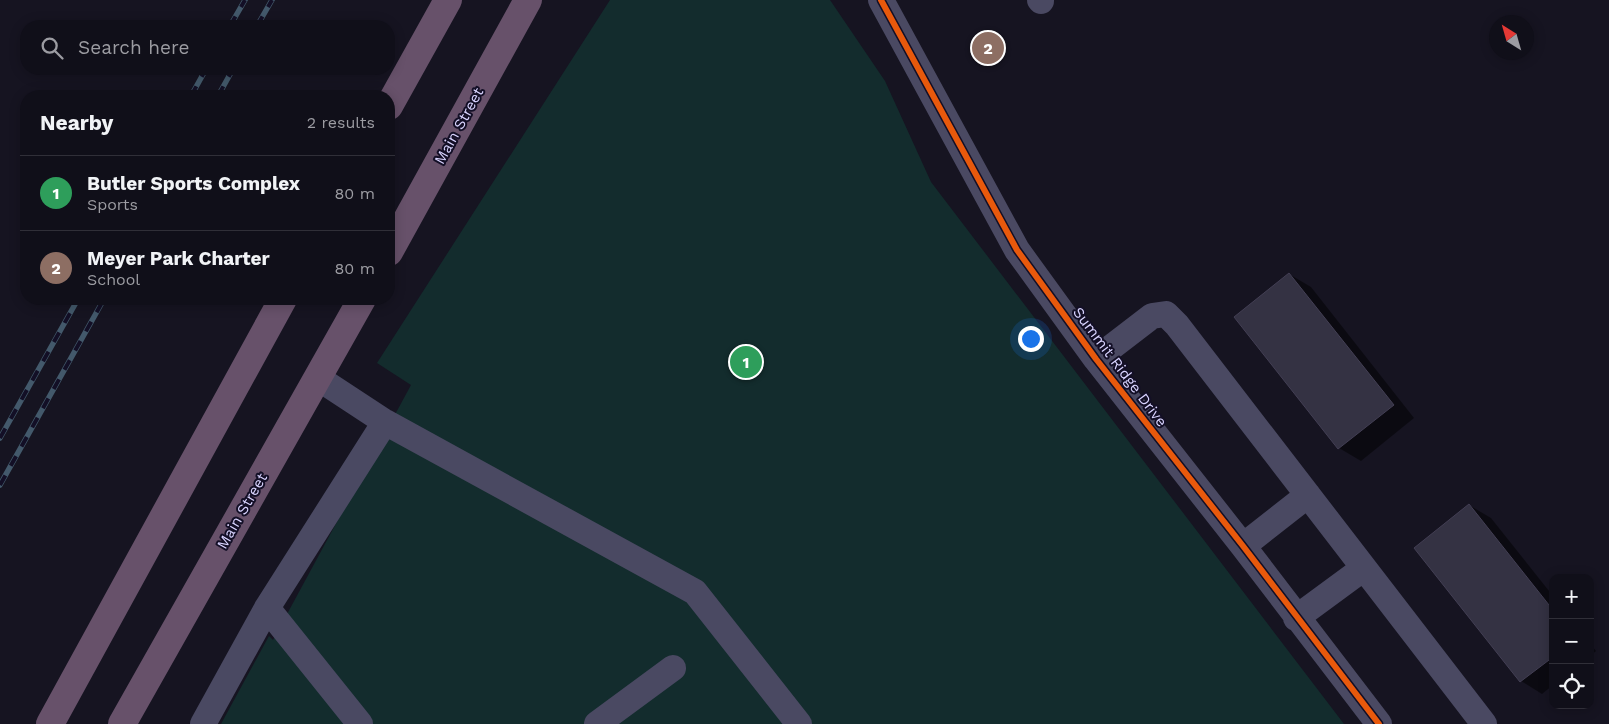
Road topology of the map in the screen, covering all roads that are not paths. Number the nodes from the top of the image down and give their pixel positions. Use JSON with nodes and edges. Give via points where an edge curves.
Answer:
{"nodes":[{"id":1,"x":441,"y":0,"type":"edge"},
{"id":2,"x":448,"y":0,"type":"edge"},
{"id":3,"x":528,"y":0,"type":"edge"},
{"id":4,"x":548,"y":0,"type":"edge"},
{"id":5,"x":880,"y":0,"type":"edge"},
{"id":6,"x":406,"y":75,"type":"junction"},
{"id":7,"x":395,"y":95,"type":"edge"},
{"id":8,"x":429,"y":180,"type":"junction"},
{"id":9,"x":395,"y":241,"type":"edge"},
{"id":10,"x":280,"y":305,"type":"edge"},
{"id":11,"x":359,"y":305,"type":"edge"},
{"id":12,"x":1096,"y":359,"type":"junction"},
{"id":13,"x":318,"y":378,"type":"junction"},
{"id":14,"x":385,"y":422,"type":"junction"},
{"id":15,"x":1308,"y":495,"type":"junction"},
{"id":16,"x":1243,"y":546,"type":"junction"},
{"id":17,"x":1364,"y":568,"type":"junction"},
{"id":18,"x":268,"y":608,"type":"junction"},
{"id":19,"x":1296,"y":618,"type":"junction"},
{"id":20,"x":673,"y":668,"type":"dead end"},
{"id":21,"x":50,"y":724,"type":"edge"},
{"id":22,"x":122,"y":724,"type":"edge"},
{"id":23,"x":203,"y":724,"type":"edge"},
{"id":24,"x":360,"y":724,"type":"edge"},
{"id":25,"x":597,"y":724,"type":"edge"},
{"id":26,"x":798,"y":724,"type":"edge"},
{"id":27,"x":1378,"y":724,"type":"edge"},
{"id":28,"x":1484,"y":724,"type":"edge"}],
"edges":[{"from":1,"to":6,"type":"highway"},
{"from":2,"to":6,"type":"highway"},
{"from":3,"to":8,"type":"highway","name":"Main Street"},
{"from":4,"to":8,"type":"highway"},
{"from":5,"to":12,"type":"street","name":"Summit Ridge Drive","via":[[1018,250]]},
{"from":6,"to":7,"type":"highway"},
{"from":8,"to":9,"type":"highway","name":"Main Street"},
{"from":10,"to":21,"type":"highway"},
{"from":11,"to":13,"type":"highway","name":"Main Street"},
{"from":12,"to":15,"type":"street","via":[[1152,316],[1166,314]]},
{"from":12,"to":16,"type":"street","name":"Summit Ridge Drive"},
{"from":13,"to":14,"type":"street"},
{"from":13,"to":22,"type":"highway","name":"Main Street"},
{"from":14,"to":18,"type":"street"},
{"from":14,"to":26,"type":"street","via":[[694,592]]},
{"from":15,"to":16,"type":"street"},
{"from":15,"to":17,"type":"street"},
{"from":16,"to":19,"type":"street","name":"Summit Ridge Drive"},
{"from":17,"to":19,"type":"street"},
{"from":17,"to":28,"type":"street"},
{"from":18,"to":23,"type":"street"},
{"from":18,"to":24,"type":"street"},
{"from":19,"to":27,"type":"street","name":"Summit Ridge Drive"},
{"from":20,"to":25,"type":"street"}]}
